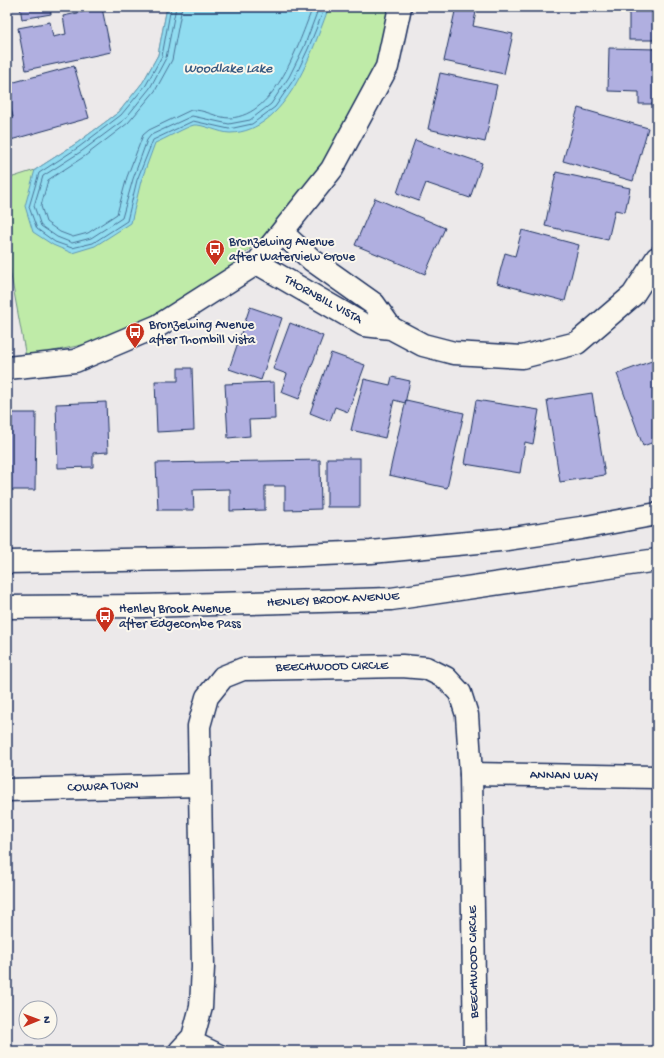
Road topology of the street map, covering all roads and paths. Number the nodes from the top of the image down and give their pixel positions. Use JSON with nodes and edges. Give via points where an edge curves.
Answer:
{"nodes":[{"id":1,"x":400,"y":7,"type":"edge"},
{"id":2,"x":282,"y":233,"type":"junction"},
{"id":3,"x":657,"y":258,"type":"edge"},
{"id":4,"x":257,"y":263,"type":"junction"},
{"id":5,"x":391,"y":328,"type":"junction"},
{"id":6,"x":7,"y":368,"type":"edge"},
{"id":7,"x":657,"y":514,"type":"edge"},
{"id":8,"x":657,"y":560,"type":"edge"},
{"id":9,"x":7,"y":562,"type":"edge"},
{"id":10,"x":7,"y":607,"type":"edge"},
{"id":11,"x":471,"y":774,"type":"junction"},
{"id":12,"x":657,"y":777,"type":"edge"},
{"id":13,"x":200,"y":784,"type":"junction"},
{"id":14,"x":7,"y":790,"type":"edge"},
{"id":15,"x":186,"y":1044,"type":"edge"},
{"id":16,"x":222,"y":1051,"type":"edge"},
{"id":17,"x":475,"y":1051,"type":"edge"}],
"edges":[{"from":1,"to":2,"type":"street","via":[[387,67],[332,169]]},
{"from":2,"to":4,"type":"street"},
{"from":2,"to":5,"type":"street","name":"THORNBILL VISTA","via":[[312,260],[374,304]]},
{"from":3,"to":5,"type":"street","name":"THORNBILL VISTA","via":[[633,295],[577,343],[522,357],[454,353],[423,345]]},
{"from":4,"to":5,"type":"street","name":"THORNBILL VISTA","via":[[364,325]]},
{"from":4,"to":6,"type":"street","via":[[158,326],[75,362]]},
{"from":7,"to":9,"type":"street","via":[[500,540],[371,552],[234,558]]},
{"from":8,"to":10,"type":"street","name":"HENLEY BROOK AVENUE","via":[[391,598],[143,606]]},
{"from":11,"to":12,"type":"street","name":"ANNAN WAY"},
{"from":11,"to":13,"type":"street","name":"BEECHWOOD CIRCLE","via":[[467,715],[460,693],[446,678],[426,668],[402,666],[243,669],[223,677],[208,697],[199,726]]},
{"from":11,"to":17,"type":"street","name":"BEECHWOOD CIRCLE"},
{"from":13,"to":14,"type":"street","name":"COWRA TURN"},
{"from":13,"to":15,"type":"street","name":"BEECHWOOD CIRCLE","via":[[203,967],[201,1007]]},
{"from":15,"to":16,"type":"lane"}]}
